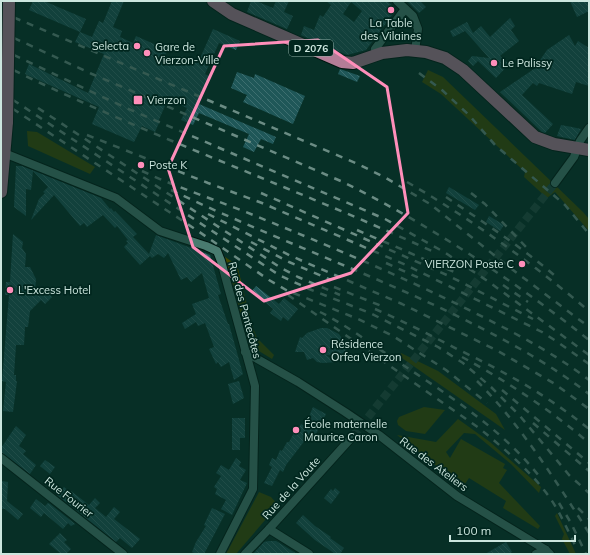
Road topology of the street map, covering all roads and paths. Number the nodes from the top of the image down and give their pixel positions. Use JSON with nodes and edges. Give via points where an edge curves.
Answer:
{"nodes":[{"id":1,"x":9,"y":1,"type":"edge"},
{"id":2,"x":213,"y":1,"type":"edge"},
{"id":3,"x":397,"y":1,"type":"edge"},
{"id":4,"x":405,"y":9,"type":"junction"},
{"id":5,"x":375,"y":49,"type":"dead end"},
{"id":6,"x":415,"y":51,"type":"junction"},
{"id":7,"x":5,"y":125,"type":"edge"},
{"id":8,"x":589,"y":128,"type":"edge"},
{"id":9,"x":583,"y":149,"type":"edge"},
{"id":10,"x":4,"y":153,"type":"junction"},
{"id":11,"x":555,"y":183,"type":"tunnel mouth"},
{"id":12,"x":1,"y":192,"type":"edge"},
{"id":13,"x":245,"y":352,"type":"junction"},
{"id":14,"x":353,"y":436,"type":"tunnel mouth"},
{"id":15,"x":1,"y":458,"type":"edge"},
{"id":16,"x":270,"y":529,"type":"junction"},
{"id":17,"x":548,"y":552,"type":"edge"},
{"id":18,"x":123,"y":554,"type":"edge"},
{"id":19,"x":220,"y":554,"type":"edge"},
{"id":20,"x":245,"y":554,"type":"edge"},
{"id":21,"x":309,"y":554,"type":"edge"},
{"id":22,"x":536,"y":554,"type":"edge"}],
"edges":[{"from":1,"to":7,"type":"main road","bridge":true},
{"from":2,"to":6,"type":"main road","number":"D 2076","via":[[232,14],[342,62],[359,62],[389,52]]},
{"from":3,"to":4,"type":"street"},
{"from":4,"to":5,"type":"street"},
{"from":4,"to":6,"type":"street","via":[[413,16],[418,29]]},
{"from":6,"to":9,"type":"main road","number":"D 2076","via":[[436,55],[455,64],[535,137]]},
{"from":7,"to":10,"type":"main road"},
{"from":8,"to":9,"type":"street","via":[[580,141]]},
{"from":9,"to":11,"type":"street"},
{"from":10,"to":12,"type":"main road"},
{"from":10,"to":13,"type":"street","name":"Rue des Pentecôtes","via":[[116,198],[160,231],[217,251]]},
{"from":13,"to":17,"type":"street","name":"Rue des Ateliers","via":[[345,412],[457,496]]},
{"from":13,"to":19,"type":"street","name":"Rue des Pentecôtes","via":[[255,386],[252,489]]},
{"from":14,"to":16,"type":"street","name":"Rue de la Voute"},
{"from":15,"to":18,"type":"street","name":"Rue Fourier"},
{"from":16,"to":20,"type":"street","name":"Rue de la Voute"},
{"from":16,"to":21,"type":"street"},
{"from":17,"to":22,"type":"street"}]}
